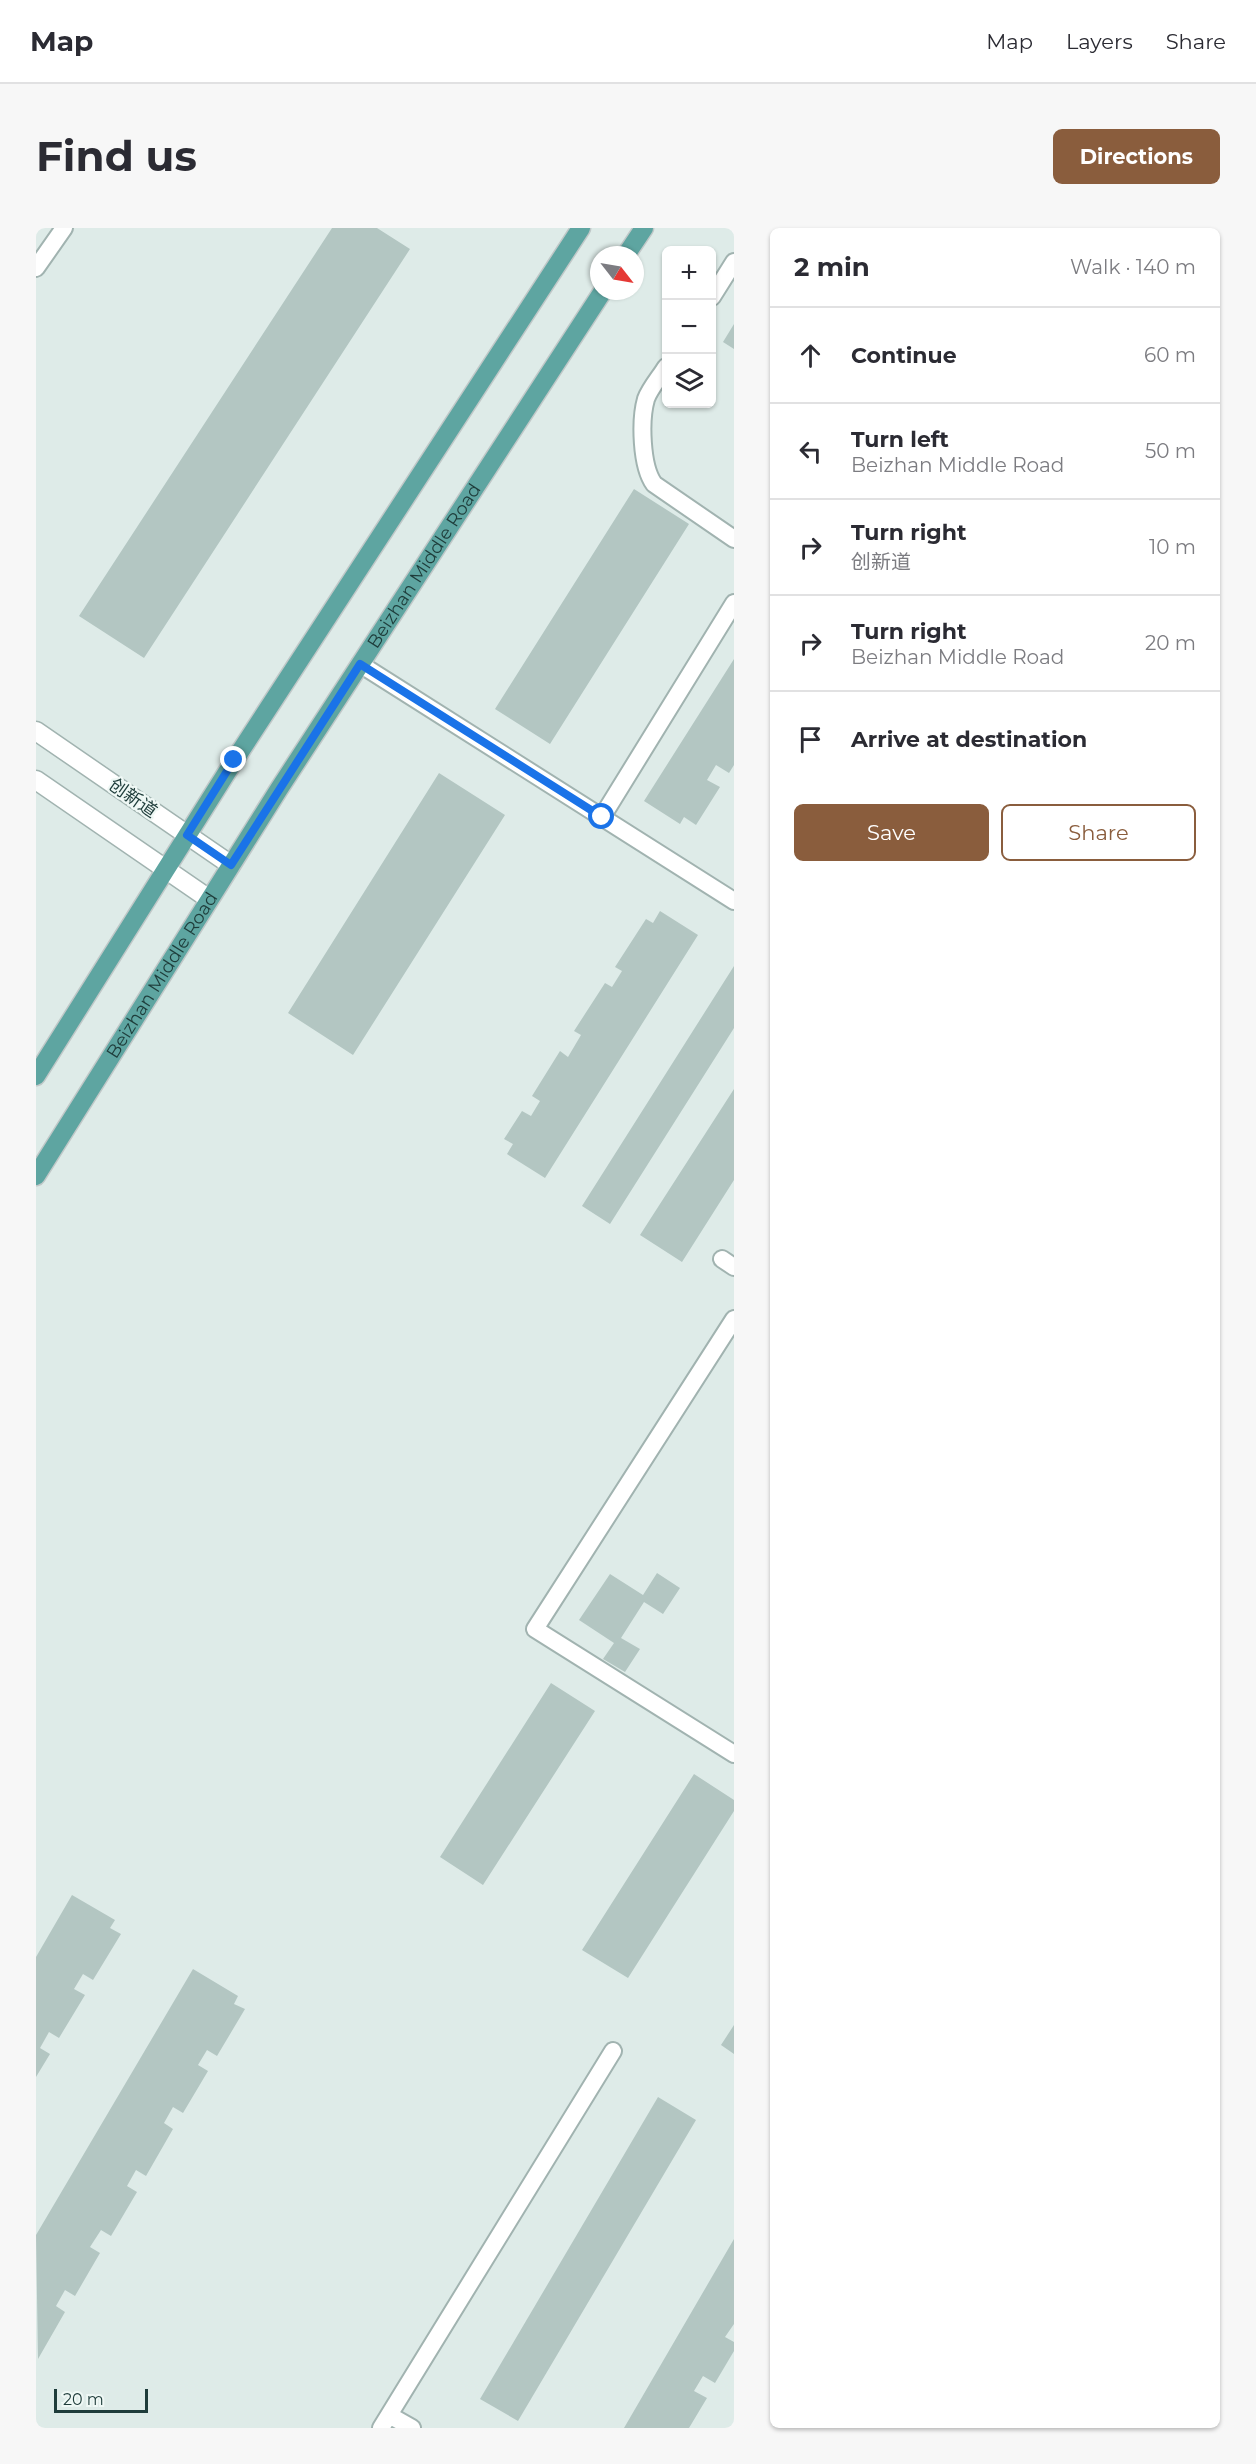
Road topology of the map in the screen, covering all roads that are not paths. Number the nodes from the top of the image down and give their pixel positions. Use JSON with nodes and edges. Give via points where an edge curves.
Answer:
{"nodes":[{"id":1,"x":64,"y":228,"type":"edge"},
{"id":2,"x":581,"y":228,"type":"edge"},
{"id":3,"x":644,"y":228,"type":"edge"},
{"id":4,"x":632,"y":246,"type":"edge"},
{"id":5,"x":734,"y":262,"type":"edge"},
{"id":6,"x":36,"y":268,"type":"edge"},
{"id":7,"x":716,"y":289,"type":"edge"},
{"id":8,"x":597,"y":300,"type":"edge"},
{"id":9,"x":662,"y":373,"type":"edge"},
{"id":10,"x":734,"y":539,"type":"edge"},
{"id":11,"x":734,"y":603,"type":"edge"},
{"id":12,"x":360,"y":664,"type":"junction"},
{"id":13,"x":36,"y":731,"type":"edge"},
{"id":14,"x":36,"y":780,"type":"edge"},
{"id":15,"x":602,"y":817,"type":"junction"},
{"id":16,"x":187,"y":835,"type":"junction"},
{"id":17,"x":231,"y":865,"type":"junction"},
{"id":18,"x":166,"y":869,"type":"junction"},
{"id":19,"x":209,"y":899,"type":"junction"},
{"id":20,"x":734,"y":901,"type":"edge"},
{"id":21,"x":36,"y":1076,"type":"edge"},
{"id":22,"x":36,"y":1176,"type":"edge"},
{"id":23,"x":734,"y":1318,"type":"edge"},
{"id":24,"x":734,"y":1754,"type":"edge"},
{"id":25,"x":613,"y":2051,"type":"dead end"},
{"id":26,"x":385,"y":2422,"type":"edge"},
{"id":27,"x":412,"y":2428,"type":"edge"}],
"edges":[{"from":1,"to":6,"type":"lane"},
{"from":2,"to":16,"type":"main road"},
{"from":3,"to":4,"type":"main road"},
{"from":5,"to":7,"type":"lane"},
{"from":8,"to":12,"type":"main road","name":"Beizhan Middle Road"},
{"from":9,"to":10,"type":"lane","via":[[647,397],[642,422],[647,475],[654,484]]},
{"from":11,"to":15,"type":"lane"},
{"from":12,"to":15,"type":"lane"},
{"from":12,"to":17,"type":"main road","name":"Beizhan Middle Road"},
{"from":13,"to":16,"type":"street","name":"创新道"},
{"from":14,"to":18,"type":"street"},
{"from":15,"to":20,"type":"lane"},
{"from":16,"to":17,"type":"street","name":"创新道"},
{"from":16,"to":18,"type":"main road"},
{"from":17,"to":19,"type":"main road","name":"Beizhan Middle Road"},
{"from":18,"to":19,"type":"street"},
{"from":18,"to":21,"type":"main road"},
{"from":19,"to":22,"type":"main road","name":"Beizhan Middle Road"},
{"from":23,"to":24,"type":"lane","via":[[536,1629]]},
{"from":25,"to":26,"type":"lane"},
{"from":26,"to":27,"type":"lane"}]}
